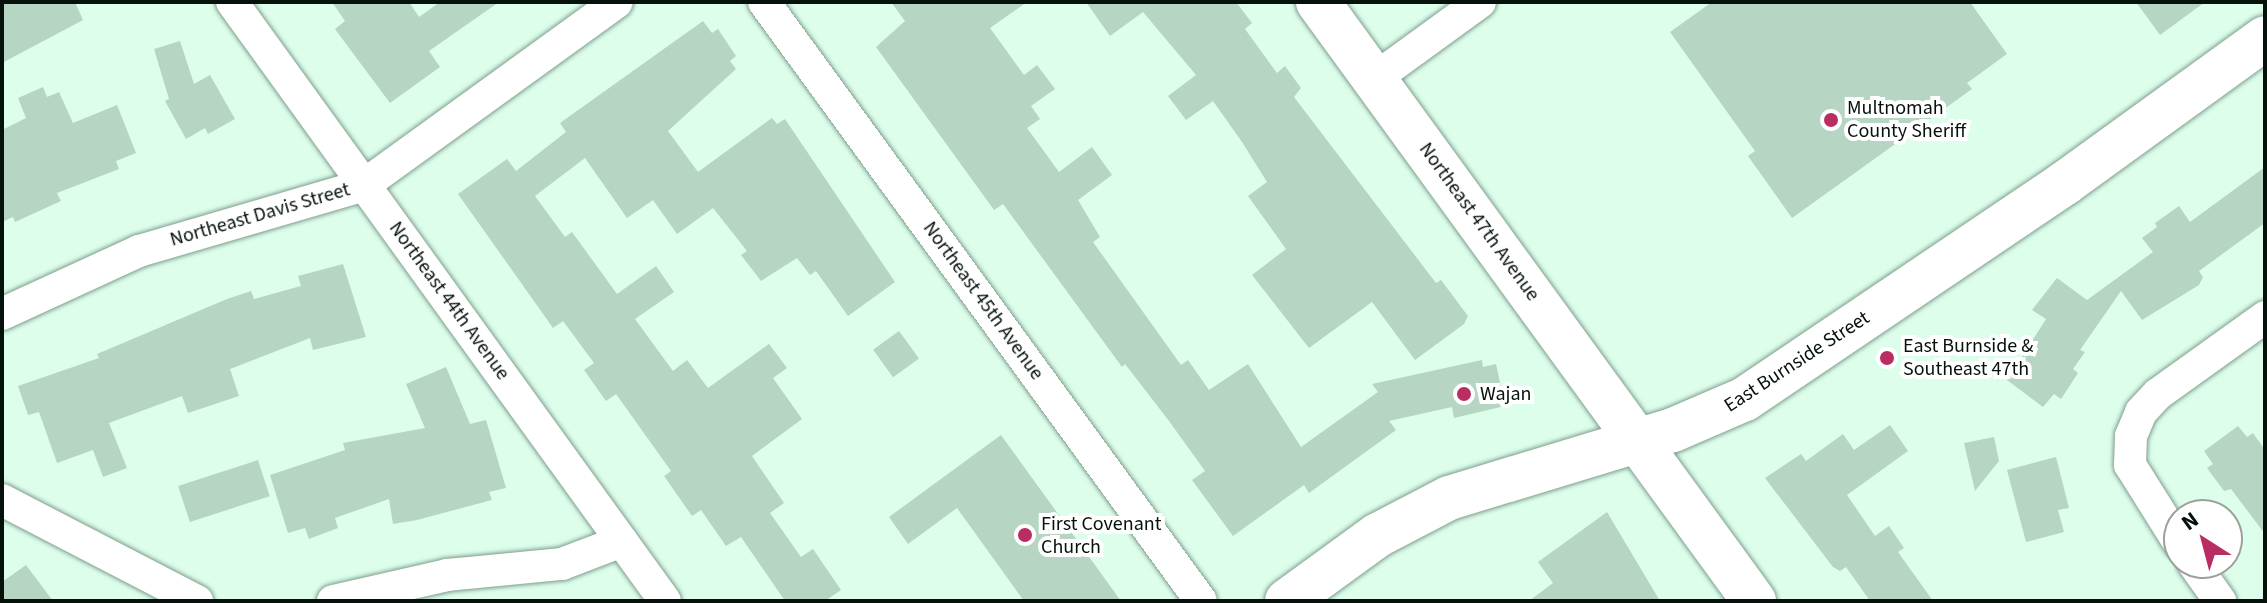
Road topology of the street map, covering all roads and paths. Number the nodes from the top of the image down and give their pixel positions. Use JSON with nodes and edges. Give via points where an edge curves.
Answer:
{"nodes":[{"id":1,"x":232,"y":2,"type":"edge"},
{"id":2,"x":617,"y":2,"type":"edge"},
{"id":3,"x":764,"y":2,"type":"edge"},
{"id":4,"x":1318,"y":2,"type":"edge"},
{"id":5,"x":1480,"y":2,"type":"edge"},
{"id":6,"x":2265,"y":38,"type":"edge"},
{"id":7,"x":1374,"y":79,"type":"junction"},
{"id":8,"x":364,"y":185,"type":"junction"},
{"id":9,"x":2,"y":314,"type":"edge"},
{"id":10,"x":2265,"y":317,"type":"edge"},
{"id":11,"x":1639,"y":442,"type":"junction"},
{"id":12,"x":2,"y":500,"type":"edge"},
{"id":13,"x":2163,"y":518,"type":"edge"},
{"id":14,"x":622,"y":541,"type":"junction"},
{"id":15,"x":2204,"y":579,"type":"edge"},
{"id":16,"x":197,"y":601,"type":"edge"},
{"id":17,"x":333,"y":601,"type":"edge"},
{"id":18,"x":665,"y":601,"type":"edge"},
{"id":19,"x":1201,"y":601,"type":"edge"},
{"id":20,"x":1287,"y":601,"type":"edge"},
{"id":21,"x":1754,"y":601,"type":"edge"},
{"id":22,"x":2220,"y":601,"type":"edge"}],
"edges":[{"from":1,"to":8,"type":"street","name":"Northeast 44th Avenue"},
{"from":2,"to":8,"type":"street","name":"Northeast Davis Street"},
{"from":3,"to":19,"type":"street","name":"Northeast 45th Avenue"},
{"from":4,"to":7,"type":"main road","name":"Northeast 47th Avenue"},
{"from":5,"to":7,"type":"street"},
{"from":6,"to":11,"type":"main road","name":"East Burnside Street","via":[[1780,378],[1714,415]]},
{"from":7,"to":11,"type":"main road","name":"Northeast 47th Avenue"},
{"from":8,"to":9,"type":"street","name":"Northeast Davis Street","via":[[139,251]]},
{"from":8,"to":14,"type":"street","name":"Northeast 44th Avenue"},
{"from":10,"to":13,"type":"street","via":[[2141,412],[2131,436],[2130,465]]},
{"from":11,"to":20,"type":"main road","name":"East Burnside Street","via":[[1438,502],[1378,535]]},
{"from":11,"to":21,"type":"main road","name":"Northeast 47th Avenue"},
{"from":12,"to":16,"type":"street"},
{"from":14,"to":17,"type":"street","via":[[562,564],[447,575]]},
{"from":14,"to":18,"type":"street","name":"Northeast 44th Avenue"},
{"from":15,"to":22,"type":"street"}]}
